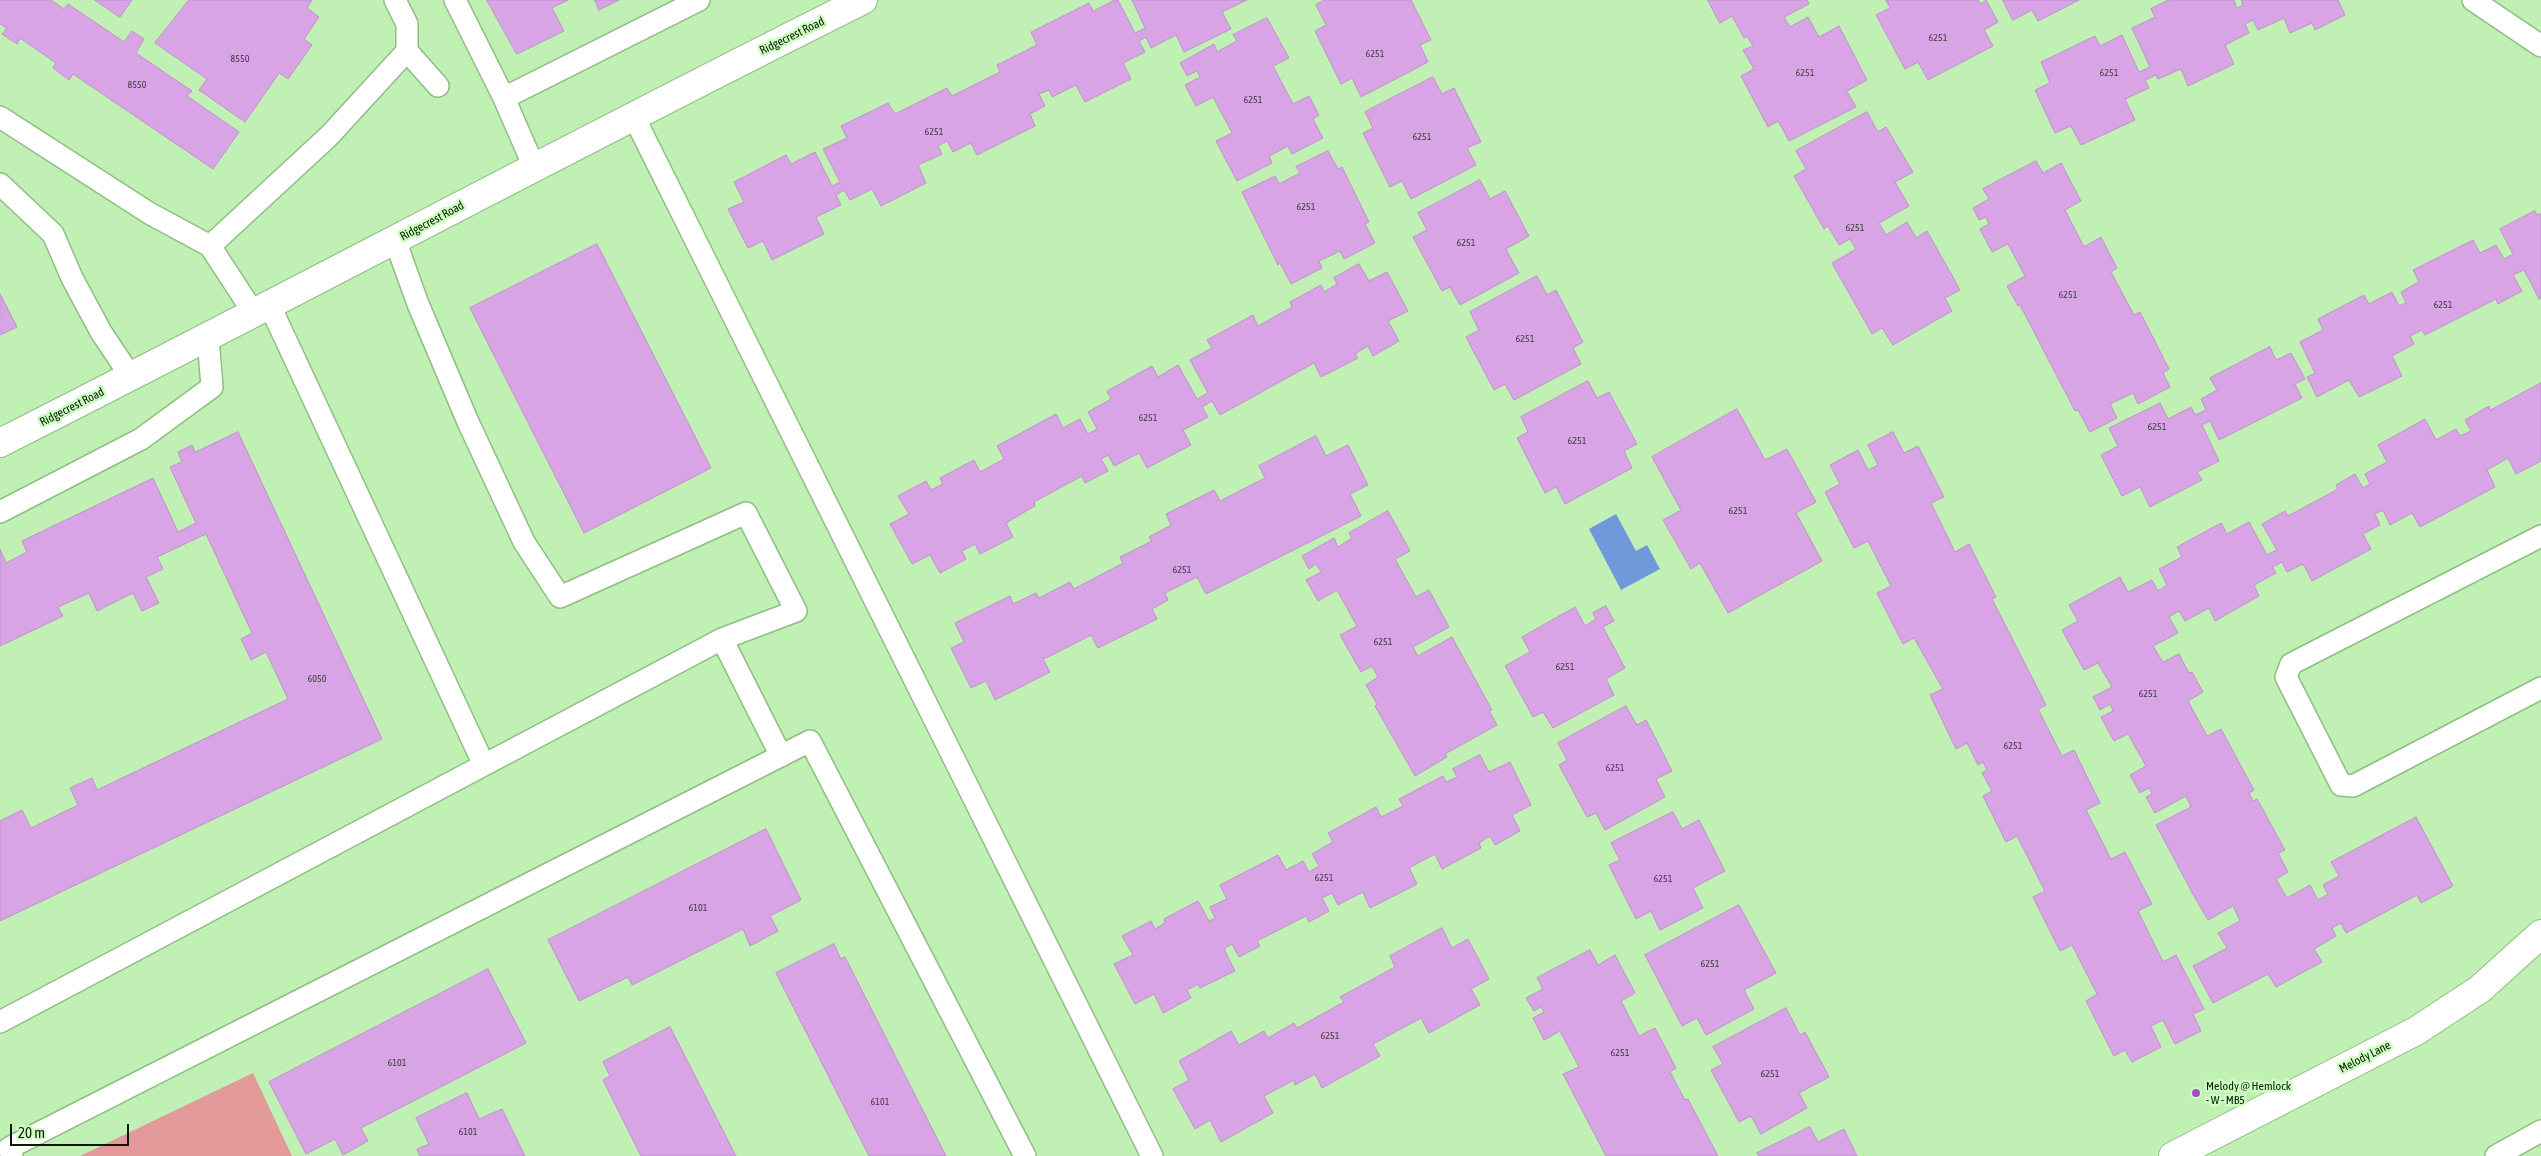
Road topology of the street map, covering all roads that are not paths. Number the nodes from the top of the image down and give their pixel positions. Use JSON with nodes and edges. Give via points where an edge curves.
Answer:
{"nodes":[{"id":1,"x":395,"y":0,"type":"edge"},
{"id":2,"x":455,"y":0,"type":"edge"},
{"id":3,"x":699,"y":0,"type":"edge"},
{"id":4,"x":863,"y":0,"type":"edge"},
{"id":5,"x":2472,"y":0,"type":"edge"},
{"id":6,"x":2541,"y":46,"type":"edge"},
{"id":7,"x":407,"y":52,"type":"junction"},
{"id":8,"x":438,"y":86,"type":"dead end"},
{"id":9,"x":504,"y":98,"type":"junction"},
{"id":10,"x":633,"y":114,"type":"junction"},
{"id":11,"x":0,"y":117,"type":"edge"},
{"id":12,"x":534,"y":167,"type":"junction"},
{"id":13,"x":0,"y":184,"type":"edge"},
{"id":14,"x":395,"y":240,"type":"junction"},
{"id":15,"x":210,"y":246,"type":"junction"},
{"id":16,"x":262,"y":310,"type":"junction"},
{"id":17,"x":208,"y":338,"type":"junction"},
{"id":18,"x":131,"y":377,"type":"junction"},
{"id":19,"x":0,"y":443,"type":"edge"},
{"id":20,"x":0,"y":512,"type":"edge"},
{"id":21,"x":2541,"y":536,"type":"edge"},
{"id":22,"x":722,"y":639,"type":"junction"},
{"id":23,"x":2541,"y":688,"type":"edge"},
{"id":24,"x":781,"y":756,"type":"junction"},
{"id":25,"x":484,"y":765,"type":"junction"},
{"id":26,"x":2541,"y":934,"type":"edge"},
{"id":27,"x":0,"y":1022,"type":"edge"},
{"id":28,"x":2541,"y":1130,"type":"edge"},
{"id":29,"x":12,"y":1156,"type":"edge"},
{"id":30,"x":1025,"y":1156,"type":"edge"},
{"id":31,"x":1152,"y":1156,"type":"edge"},
{"id":32,"x":2173,"y":1156,"type":"edge"},
{"id":33,"x":2496,"y":1156,"type":"edge"}],
"edges":[{"from":1,"to":7,"type":"lane","via":[[407,24]]},
{"from":2,"to":9,"type":"lane"},
{"from":3,"to":9,"type":"lane"},
{"from":4,"to":10,"type":"street","name":"Ridgecrest Road"},
{"from":5,"to":6,"type":"lane"},
{"from":7,"to":8,"type":"lane"},
{"from":7,"to":15,"type":"lane","via":[[329,136]]},
{"from":9,"to":12,"type":"lane"},
{"from":10,"to":12,"type":"street","name":"Ridgecrest Road"},
{"from":10,"to":31,"type":"lane"},
{"from":11,"to":15,"type":"lane","via":[[149,213]]},
{"from":12,"to":14,"type":"street","name":"Ridgecrest Road"},
{"from":13,"to":18,"type":"lane","via":[[53,234],[100,332]]},
{"from":14,"to":16,"type":"street","name":"Ridgecrest Road"},
{"from":14,"to":22,"type":"lane","via":[[468,422],[524,542],[560,597],[746,513],[796,611]]},
{"from":15,"to":16,"type":"lane"},
{"from":16,"to":17,"type":"street","name":"Ridgecrest Road"},
{"from":16,"to":25,"type":"lane"},
{"from":17,"to":18,"type":"street","name":"Ridgecrest Road"},
{"from":17,"to":20,"type":"lane","via":[[212,387],[140,439]]},
{"from":18,"to":19,"type":"street","name":"Ridgecrest Road"},
{"from":21,"to":23,"type":"lane","via":[[2291,664],[2286,677],[2341,785],[2353,786]]},
{"from":22,"to":24,"type":"lane"},
{"from":22,"to":25,"type":"lane"},
{"from":24,"to":29,"type":"lane","via":[[9,1148]]},
{"from":24,"to":30,"type":"lane","via":[[810,741]]},
{"from":25,"to":27,"type":"lane"},
{"from":26,"to":32,"type":"street","name":"Melody Lane","via":[[2480,989],[2416,1031]]},
{"from":28,"to":33,"type":"lane"}]}
